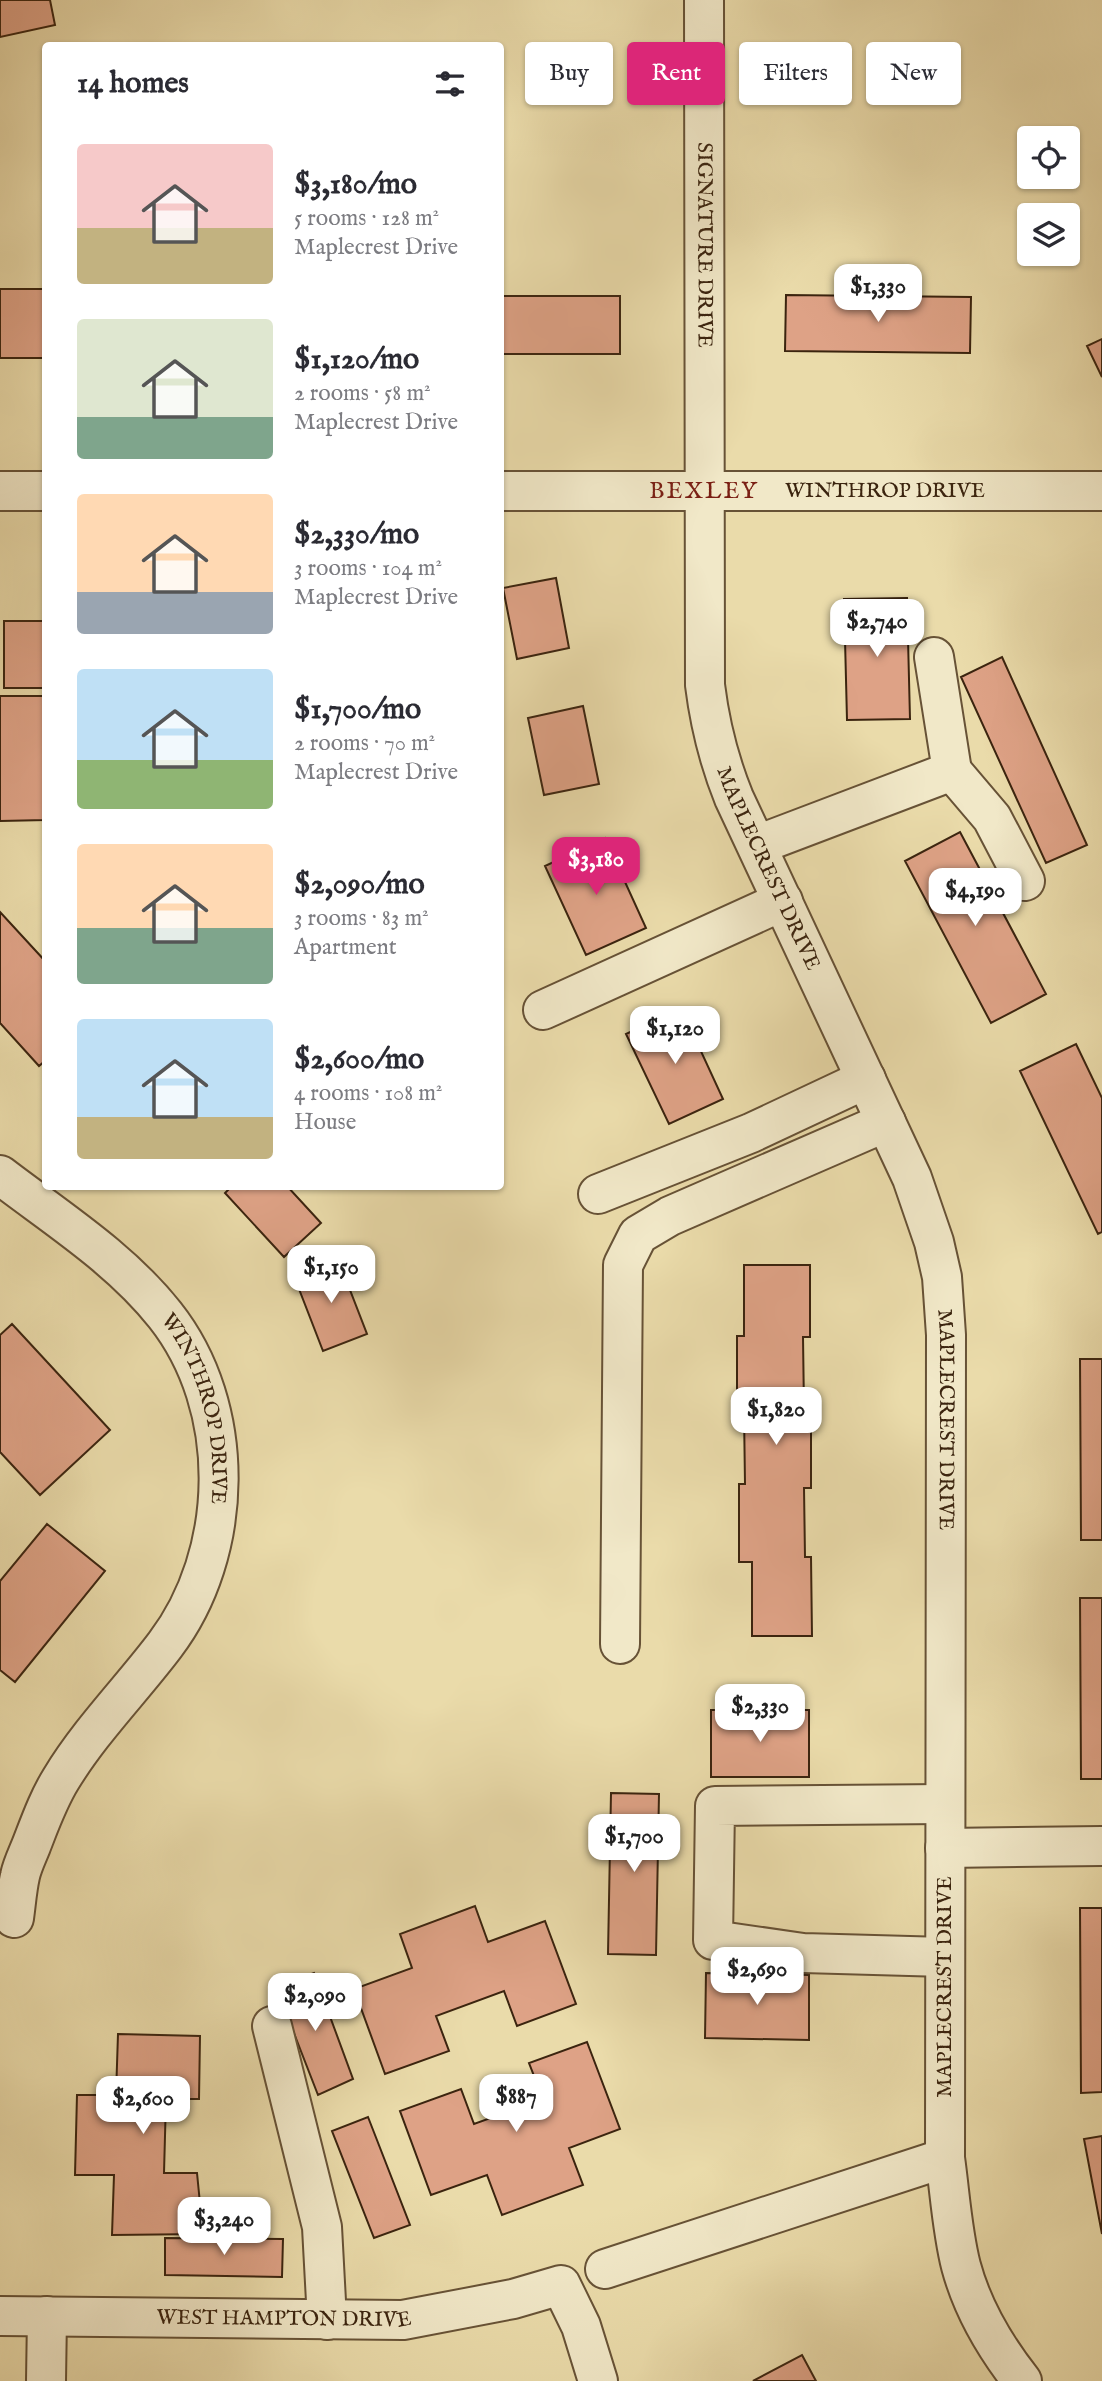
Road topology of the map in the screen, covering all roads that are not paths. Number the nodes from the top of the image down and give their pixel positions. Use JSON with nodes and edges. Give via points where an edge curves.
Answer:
{"nodes":[{"id":1,"x":704,"y":0,"type":"edge"},
{"id":2,"x":0,"y":491,"type":"edge"},
{"id":3,"x":42,"y":491,"type":"edge"},
{"id":4,"x":504,"y":491,"type":"edge"},
{"id":5,"x":704,"y":491,"type":"junction"},
{"id":6,"x":1102,"y":491,"type":"edge"},
{"id":7,"x":934,"y":657,"type":"dead end"},
{"id":8,"x":952,"y":771,"type":"junction"},
{"id":9,"x":757,"y":845,"type":"junction"},
{"id":10,"x":1025,"y":881,"type":"dead end"},
{"id":11,"x":783,"y":901,"type":"junction"},
{"id":12,"x":543,"y":1010,"type":"dead end"},
{"id":13,"x":866,"y":1079,"type":"junction"},
{"id":14,"x":886,"y":1122,"type":"junction"},
{"id":15,"x":0,"y":1175,"type":"edge"},
{"id":16,"x":598,"y":1194,"type":"dead end"},
{"id":17,"x":620,"y":1644,"type":"dead end"},
{"id":18,"x":945,"y":1804,"type":"junction"},
{"id":19,"x":1102,"y":1846,"type":"edge"},
{"id":20,"x":945,"y":1847,"type":"junction"},
{"id":21,"x":14,"y":1918,"type":"dead end"},
{"id":22,"x":945,"y":1957,"type":"junction"},
{"id":23,"x":272,"y":2026,"type":"dead end"},
{"id":24,"x":945,"y":2158,"type":"junction"},
{"id":25,"x":605,"y":2269,"type":"dead end"},
{"id":26,"x":0,"y":2316,"type":"edge"},
{"id":27,"x":47,"y":2316,"type":"junction"},
{"id":28,"x":327,"y":2320,"type":"junction"},
{"id":29,"x":46,"y":2381,"type":"edge"},
{"id":30,"x":598,"y":2381,"type":"edge"},
{"id":31,"x":1022,"y":2381,"type":"edge"}],
"edges":[{"from":1,"to":5,"type":"street","name":"SIGNATURE DRIVE"},
{"from":2,"to":3,"type":"street"},
{"from":4,"to":5,"type":"street","name":"WINTHROP DRIVE"},
{"from":5,"to":6,"type":"street","name":"WINTHROP DRIVE"},
{"from":5,"to":9,"type":"street","name":"MAPLECREST DRIVE","via":[[705,685],[710,726],[722,766]]},
{"from":7,"to":8,"type":"street"},
{"from":8,"to":9,"type":"street"},
{"from":8,"to":10,"type":"street","via":[[992,818]]},
{"from":9,"to":11,"type":"street","name":"MAPLECREST DRIVE"},
{"from":11,"to":12,"type":"street"},
{"from":11,"to":13,"type":"street","name":"MAPLECREST DRIVE"},
{"from":13,"to":14,"type":"street","name":"MAPLECREST DRIVE"},
{"from":13,"to":16,"type":"street","via":[[751,1133]]},
{"from":14,"to":17,"type":"street","via":[[670,1216],[638,1235],[623,1265]]},
{"from":14,"to":18,"type":"street","name":"MAPLECREST DRIVE","via":[[934,1241],[943,1288]]},
{"from":15,"to":21,"type":"street","name":"WINTHROP DRIVE","via":[[128,1273],[166,1316],[205,1392],[219,1476],[213,1539],[195,1594],[166,1644],[61,1779],[20,1875]]},
{"from":18,"to":20,"type":"street","name":"MAPLECREST DRIVE"},
{"from":18,"to":22,"type":"street","via":[[715,1807],[713,1940],[803,1954]]},
{"from":19,"to":20,"type":"street"},
{"from":20,"to":22,"type":"street","name":"MAPLECREST DRIVE"},
{"from":22,"to":24,"type":"street","name":"MAPLECREST DRIVE"},
{"from":23,"to":28,"type":"street","via":[[322,2227]]},
{"from":24,"to":25,"type":"street"},
{"from":24,"to":31,"type":"street","name":"MAPLECREST DRIVE","via":[[961,2266],[993,2338]]},
{"from":26,"to":27,"type":"street","name":"WEST HAMPTON DRIVE"},
{"from":27,"to":28,"type":"street","name":"WEST HAMPTON DRIVE"},
{"from":27,"to":29,"type":"street"},
{"from":28,"to":30,"type":"street","name":"WEST HAMPTON DRIVE","via":[[403,2320],[561,2285],[581,2326]]}]}
